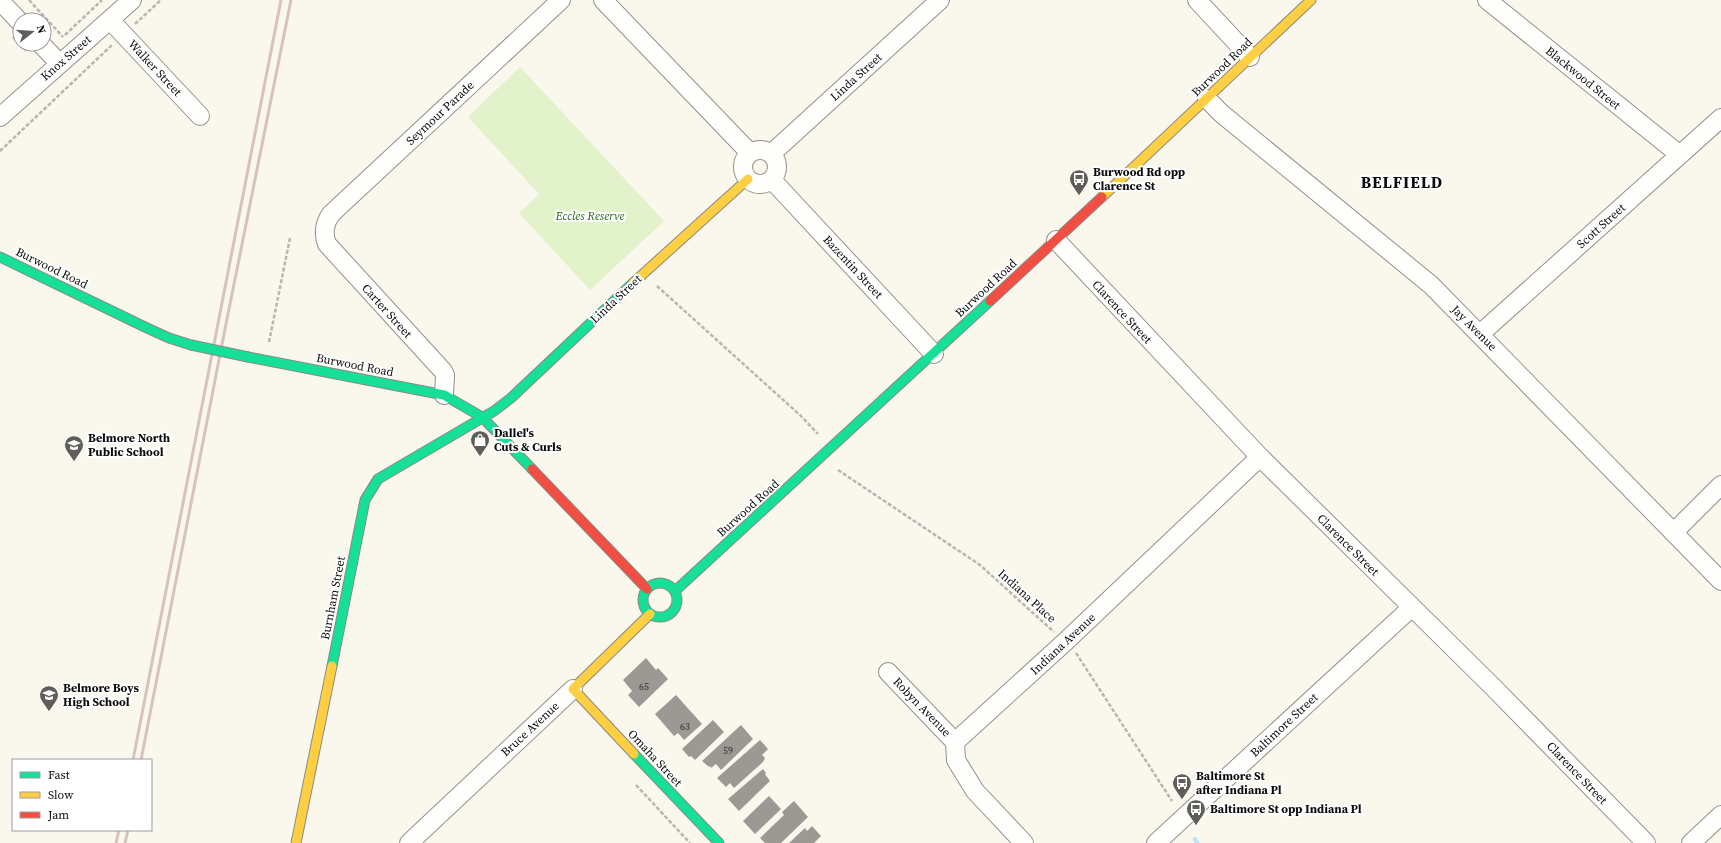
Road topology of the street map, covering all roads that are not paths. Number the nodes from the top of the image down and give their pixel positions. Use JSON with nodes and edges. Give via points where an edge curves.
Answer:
{"nodes":[{"id":1,"x":132,"y":0,"type":"edge"},
{"id":2,"x":561,"y":0,"type":"edge"},
{"id":3,"x":602,"y":0,"type":"edge"},
{"id":4,"x":940,"y":0,"type":"edge"},
{"id":5,"x":1197,"y":0,"type":"edge"},
{"id":6,"x":1311,"y":0,"type":"edge"},
{"id":7,"x":1487,"y":0,"type":"edge"},
{"id":8,"x":0,"y":1,"type":"edge"},
{"id":9,"x":110,"y":20,"type":"junction"},
{"id":10,"x":12,"y":23,"type":"edge"},
{"id":11,"x":40,"y":52,"type":"edge"},
{"id":12,"x":1250,"y":57,"type":"junction"},
{"id":13,"x":59,"y":63,"type":"junction"},
{"id":14,"x":1207,"y":99,"type":"junction"},
{"id":15,"x":200,"y":116,"type":"dead end"},
{"id":16,"x":0,"y":117,"type":"edge"},
{"id":17,"x":1721,"y":118,"type":"edge"},
{"id":18,"x":750,"y":153,"type":"junction"},
{"id":19,"x":771,"y":154,"type":"junction"},
{"id":20,"x":1680,"y":155,"type":"junction"},
{"id":21,"x":748,"y":179,"type":"junction"},
{"id":22,"x":772,"y":180,"type":"junction"},
{"id":23,"x":324,"y":228,"type":"joint"},
{"id":24,"x":1056,"y":240,"type":"junction"},
{"id":25,"x":0,"y":257,"type":"edge"},
{"id":26,"x":1480,"y":334,"type":"junction"},
{"id":27,"x":934,"y":354,"type":"junction"},
{"id":28,"x":444,"y":395,"type":"junction"},
{"id":29,"x":482,"y":417,"type":"junction"},
{"id":30,"x":1260,"y":458,"type":"junction"},
{"id":31,"x":1721,"y":485,"type":"edge"},
{"id":32,"x":1674,"y":532,"type":"junction"},
{"id":33,"x":1721,"y":581,"type":"edge"},
{"id":34,"x":647,"y":589,"type":"junction"},
{"id":35,"x":675,"y":591,"type":"junction"},
{"id":36,"x":1411,"y":608,"type":"junction"},
{"id":37,"x":650,"y":614,"type":"junction"},
{"id":38,"x":888,"y":672,"type":"dead end"},
{"id":39,"x":573,"y":689,"type":"junction"},
{"id":40,"x":955,"y":742,"type":"junction"},
{"id":41,"x":1721,"y":815,"type":"edge"},
{"id":42,"x":296,"y":843,"type":"edge"},
{"id":43,"x":408,"y":843,"type":"edge"},
{"id":44,"x":719,"y":843,"type":"edge"},
{"id":45,"x":1024,"y":843,"type":"edge"},
{"id":46,"x":1156,"y":843,"type":"edge"},
{"id":47,"x":1646,"y":843,"type":"edge"},
{"id":48,"x":1691,"y":843,"type":"edge"}],
"edges":[{"from":1,"to":9,"type":"street","name":"Knox Street"},
{"from":2,"to":23,"type":"street","name":"Seymour Parade","via":[[331,214]]},
{"from":3,"to":18,"type":"street"},
{"from":4,"to":19,"type":"street","name":"Linda Street"},
{"from":5,"to":12,"type":"street"},
{"from":6,"to":12,"type":"main road","name":"Burwood Road"},
{"from":7,"to":20,"type":"street","name":"Blackwood Street"},
{"from":8,"to":10,"type":"street"},
{"from":9,"to":13,"type":"street","name":"Knox Street"},
{"from":9,"to":15,"type":"street","name":"Walker Street"},
{"from":11,"to":13,"type":"street"},
{"from":12,"to":14,"type":"main road","name":"Burwood Road"},
{"from":13,"to":16,"type":"street","name":"Knox Street"},
{"from":14,"to":24,"type":"main road","name":"Burwood Road"},
{"from":14,"to":26,"type":"street","name":"Jay Avenue","via":[[1431,285]]},
{"from":17,"to":20,"type":"street","name":"Scott Street"},
{"from":18,"to":19,"type":"street","via":[[760,150]]},
{"from":18,"to":21,"type":"street","via":[[743,165],[744,174]]},
{"from":19,"to":22,"type":"street","via":[[777,164]]},
{"from":20,"to":26,"type":"street","name":"Scott Street"},
{"from":21,"to":22,"type":"street","via":[[757,184]]},
{"from":21,"to":29,"type":"main road","name":"Linda Street","via":[[511,398]]},
{"from":22,"to":27,"type":"street","name":"Bazentin Street"},
{"from":23,"to":28,"type":"street","name":"Carter Street","via":[[327,244],[443,371]]},
{"from":24,"to":27,"type":"main road","name":"Burwood Road"},
{"from":24,"to":30,"type":"street","name":"Clarence Street"},
{"from":25,"to":28,"type":"main road","name":"Burwood Road","bridge":true,"via":[[147,328],[191,345]]},
{"from":26,"to":32,"type":"street","name":"Jay Avenue"},
{"from":27,"to":35,"type":"main road","name":"Burwood Road"},
{"from":28,"to":29,"type":"main road","name":"Burwood Road"},
{"from":29,"to":34,"type":"main road","name":"Burwood Road"},
{"from":29,"to":42,"type":"main road","name":"Burnham Street","via":[[378,479],[365,500]]},
{"from":30,"to":36,"type":"street","name":"Clarence Street"},
{"from":30,"to":40,"type":"street","name":"Indiana Avenue"},
{"from":31,"to":32,"type":"street"},
{"from":32,"to":33,"type":"street","name":"Jay Avenue"},
{"from":34,"to":35,"type":"main road","via":[[660,583]]},
{"from":34,"to":37,"type":"main road","via":[[643,602]]},
{"from":35,"to":37,"type":"main road","via":[[677,602],[672,612],[663,617]]},
{"from":36,"to":46,"type":"street","name":"Baltimore Street"},
{"from":36,"to":47,"type":"street","name":"Clarence Street","via":[[1493,687]]},
{"from":37,"to":39,"type":"main road","name":"Bruce Avenue"},
{"from":38,"to":40,"type":"street","name":"Robyn Avenue"},
{"from":39,"to":43,"type":"street","name":"Bruce Avenue"},
{"from":39,"to":44,"type":"main road","name":"Omaha Street"},
{"from":40,"to":45,"type":"street","via":[[956,760],[975,791]]},
{"from":41,"to":48,"type":"street"}]}
